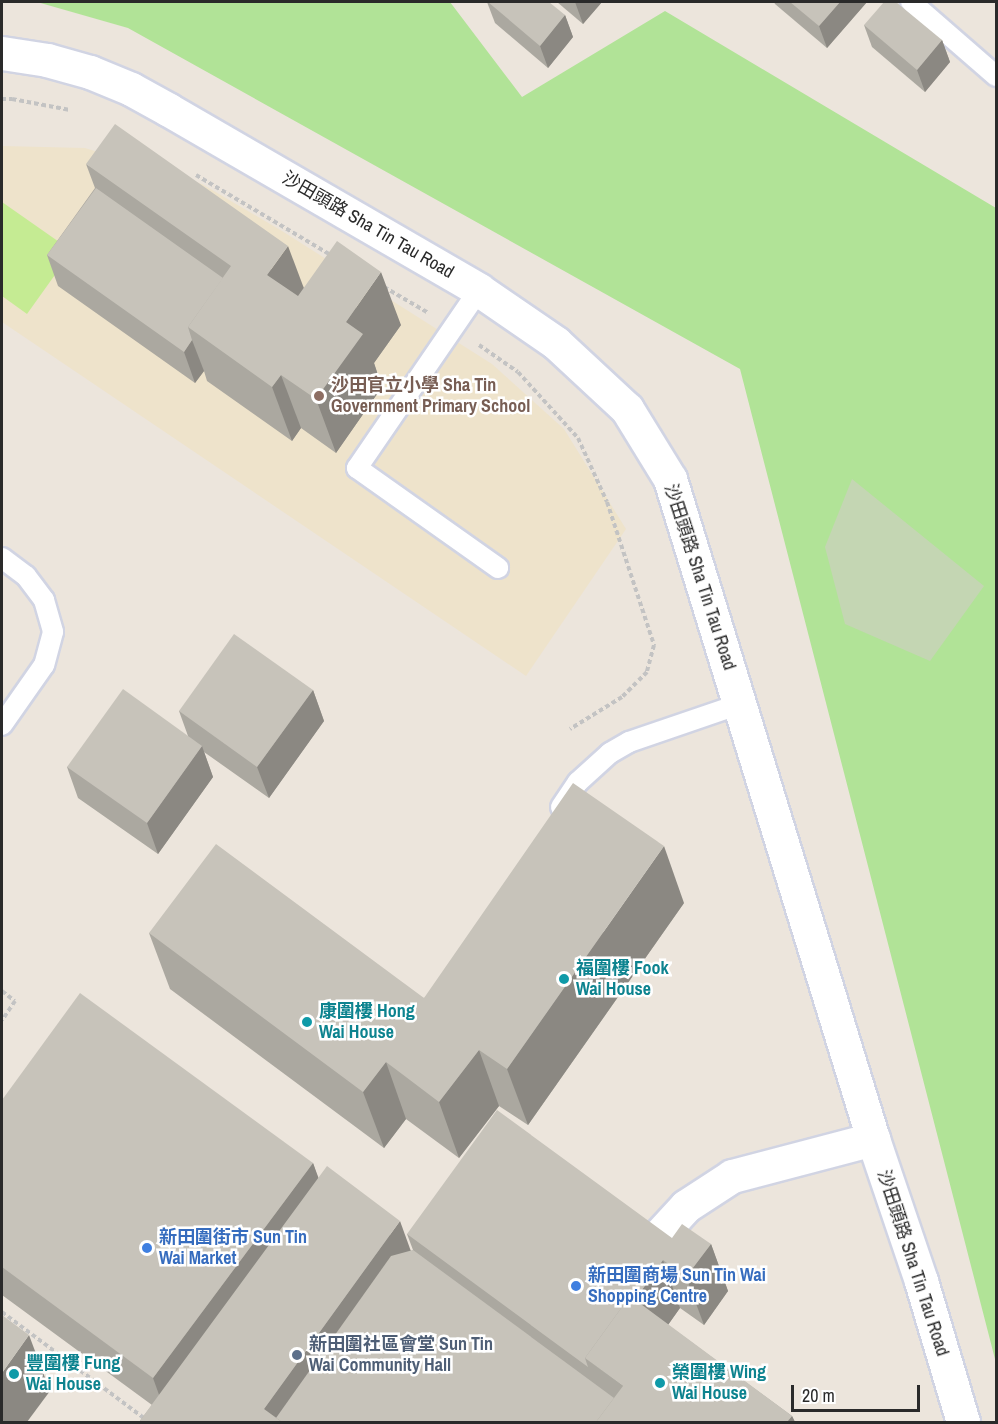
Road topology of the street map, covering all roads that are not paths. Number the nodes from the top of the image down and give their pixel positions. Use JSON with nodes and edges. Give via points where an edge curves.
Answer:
{"nodes":[{"id":1,"x":911,"y":2,"type":"edge"},
{"id":2,"x":2,"y":53,"type":"edge"},
{"id":3,"x":996,"y":76,"type":"edge"},
{"id":4,"x":479,"y":290,"type":"junction"},
{"id":5,"x":2,"y":558,"type":"edge"},
{"id":6,"x":498,"y":568,"type":"dead end"},
{"id":7,"x":740,"y":704,"type":"junction"},
{"id":8,"x":2,"y":725,"type":"edge"},
{"id":9,"x":551,"y":821,"type":"edge"},
{"id":10,"x":873,"y":1139,"type":"junction"},
{"id":11,"x":652,"y":1243,"type":"edge"},
{"id":12,"x":963,"y":1422,"type":"edge"}],
"edges":[{"from":1,"to":3,"type":"lane"},
{"from":2,"to":4,"type":"street","name":"沙田頭路 Sha Tin Tau Road","via":[[90,72],[131,89]]},
{"from":4,"to":6,"type":"lane","via":[[357,468]]},
{"from":4,"to":7,"type":"street","name":"沙田頭路 Sha Tin Tau Road","via":[[556,343],[627,409],[670,479]]},
{"from":5,"to":8,"type":"lane","via":[[26,576],[44,600],[52,632],[44,665]]},
{"from":7,"to":9,"type":"lane","via":[[629,742],[610,753],[578,782]]},
{"from":7,"to":10,"type":"street","name":"沙田頭路 Sha Tin Tau Road"},
{"from":10,"to":11,"type":"street","via":[[732,1176],[686,1206]]},
{"from":10,"to":12,"type":"street","name":"沙田頭路 Sha Tin Tau Road"}]}
